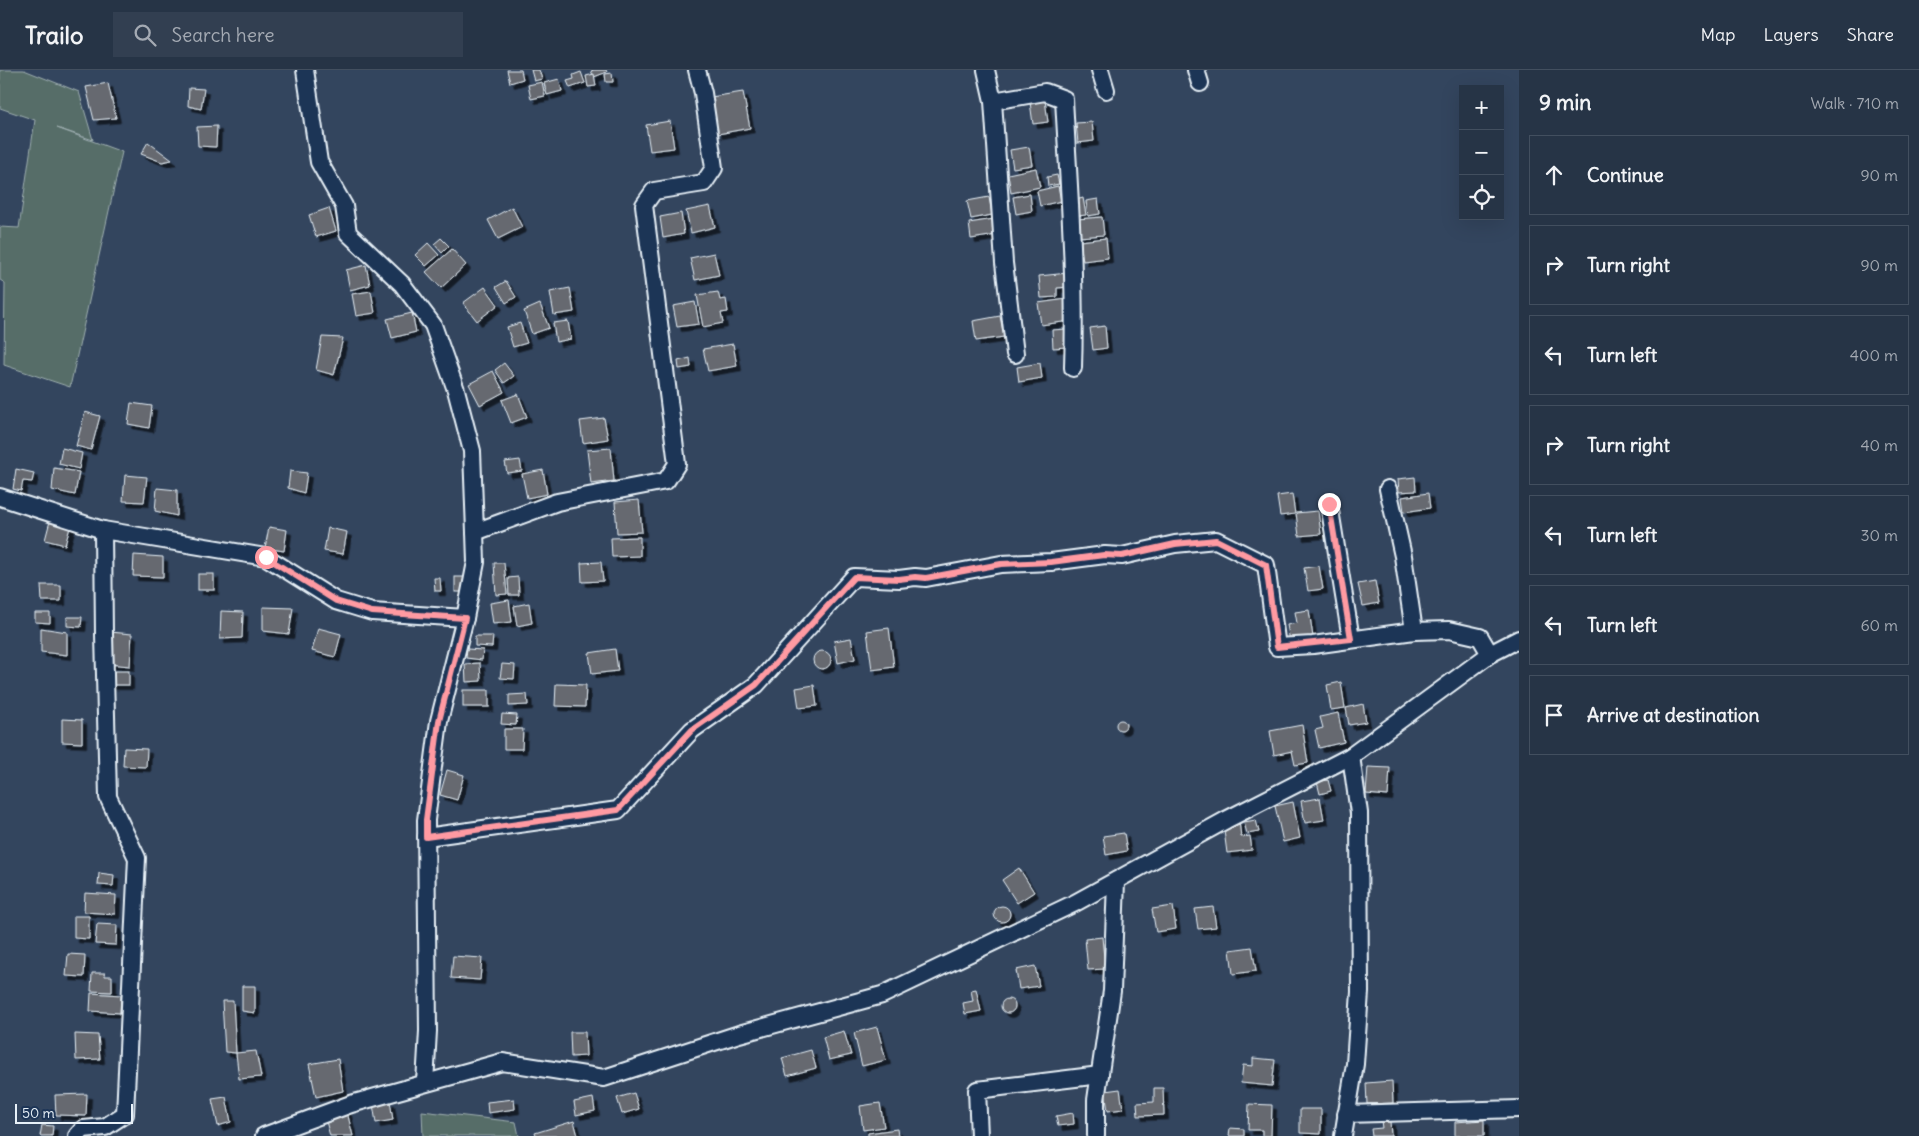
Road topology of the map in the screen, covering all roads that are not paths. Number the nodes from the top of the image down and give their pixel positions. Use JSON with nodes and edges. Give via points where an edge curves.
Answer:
{"nodes":[{"id":1,"x":305,"y":70,"type":"edge"},
{"id":2,"x":697,"y":70,"type":"edge"},
{"id":3,"x":986,"y":70,"type":"edge"},
{"id":4,"x":1100,"y":70,"type":"edge"},
{"id":5,"x":1106,"y":90,"type":"dead end"},
{"id":6,"x":992,"y":102,"type":"junction"},
{"id":7,"x":1014,"y":354,"type":"dead end"},
{"id":8,"x":1073,"y":368,"type":"dead end"},
{"id":9,"x":1388,"y":489,"type":"dead end"},
{"id":10,"x":0,"y":497,"type":"edge"},
{"id":11,"x":1329,"y":504,"type":"dead end"},
{"id":12,"x":104,"y":530,"type":"junction"},
{"id":13,"x":475,"y":532,"type":"junction"},
{"id":14,"x":465,"y":618,"type":"junction"},
{"id":15,"x":1414,"y":631,"type":"junction"},
{"id":16,"x":1351,"y":639,"type":"junction"},
{"id":17,"x":1519,"y":639,"type":"edge"},
{"id":18,"x":1490,"y":654,"type":"junction"},
{"id":19,"x":1351,"y":756,"type":"junction"},
{"id":20,"x":426,"y":837,"type":"junction"},
{"id":21,"x":1116,"y":881,"type":"junction"},
{"id":22,"x":1100,"y":1076,"type":"junction"},
{"id":23,"x":425,"y":1083,"type":"junction"},
{"id":24,"x":1519,"y":1109,"type":"edge"},
{"id":25,"x":1346,"y":1114,"type":"junction"},
{"id":26,"x":77,"y":1136,"type":"edge"},
{"id":27,"x":264,"y":1136,"type":"edge"},
{"id":28,"x":979,"y":1136,"type":"edge"},
{"id":29,"x":1096,"y":1136,"type":"edge"},
{"id":30,"x":1343,"y":1136,"type":"edge"}],
"edges":[{"from":1,"to":13,"type":"street","via":[[320,162],[344,206],[348,233],[402,284],[433,325],[456,390],[472,451]]},
{"from":2,"to":13,"type":"street","via":[[714,168],[704,183],[654,191],[644,205],[677,464],[666,481],[556,502]]},
{"from":3,"to":6,"type":"street"},
{"from":4,"to":5,"type":"street"},
{"from":6,"to":7,"type":"street"},
{"from":6,"to":8,"type":"street","via":[[1046,92],[1064,99],[1070,193]]},
{"from":9,"to":15,"type":"street","via":[[1403,556]]},
{"from":10,"to":12,"type":"street"},
{"from":11,"to":16,"type":"street"},
{"from":12,"to":14,"type":"street","via":[[266,557],[336,601],[372,612]]},
{"from":12,"to":26,"type":"street","via":[[108,797],[137,858],[132,1002],[125,1114],[105,1127],[83,1129]]},
{"from":13,"to":14,"type":"street","via":[[476,562]]},
{"from":14,"to":20,"type":"street","via":[[439,721]]},
{"from":15,"to":16,"type":"street"},
{"from":15,"to":18,"type":"street","via":[[1449,630],[1480,637]]},
{"from":16,"to":20,"type":"street","via":[[1277,647],[1266,565],[1216,540],[1175,544],[1122,556],[1001,564],[926,578],[854,577],[756,685],[692,730],[618,810]]},
{"from":17,"to":18,"type":"street"},
{"from":18,"to":19,"type":"street"},
{"from":19,"to":21,"type":"street"},
{"from":19,"to":25,"type":"street","via":[[1359,813],[1360,992],[1355,1064]]},
{"from":20,"to":23,"type":"street","via":[[428,1031]]},
{"from":21,"to":22,"type":"street","via":[[1112,990]]},
{"from":21,"to":23,"type":"street","via":[[882,995],[739,1034],[604,1078],[502,1062]]},
{"from":22,"to":28,"type":"street","via":[[977,1090]]},
{"from":22,"to":29,"type":"street"},
{"from":23,"to":27,"type":"street","via":[[350,1104]]},
{"from":24,"to":25,"type":"street"},
{"from":25,"to":30,"type":"street"}]}
